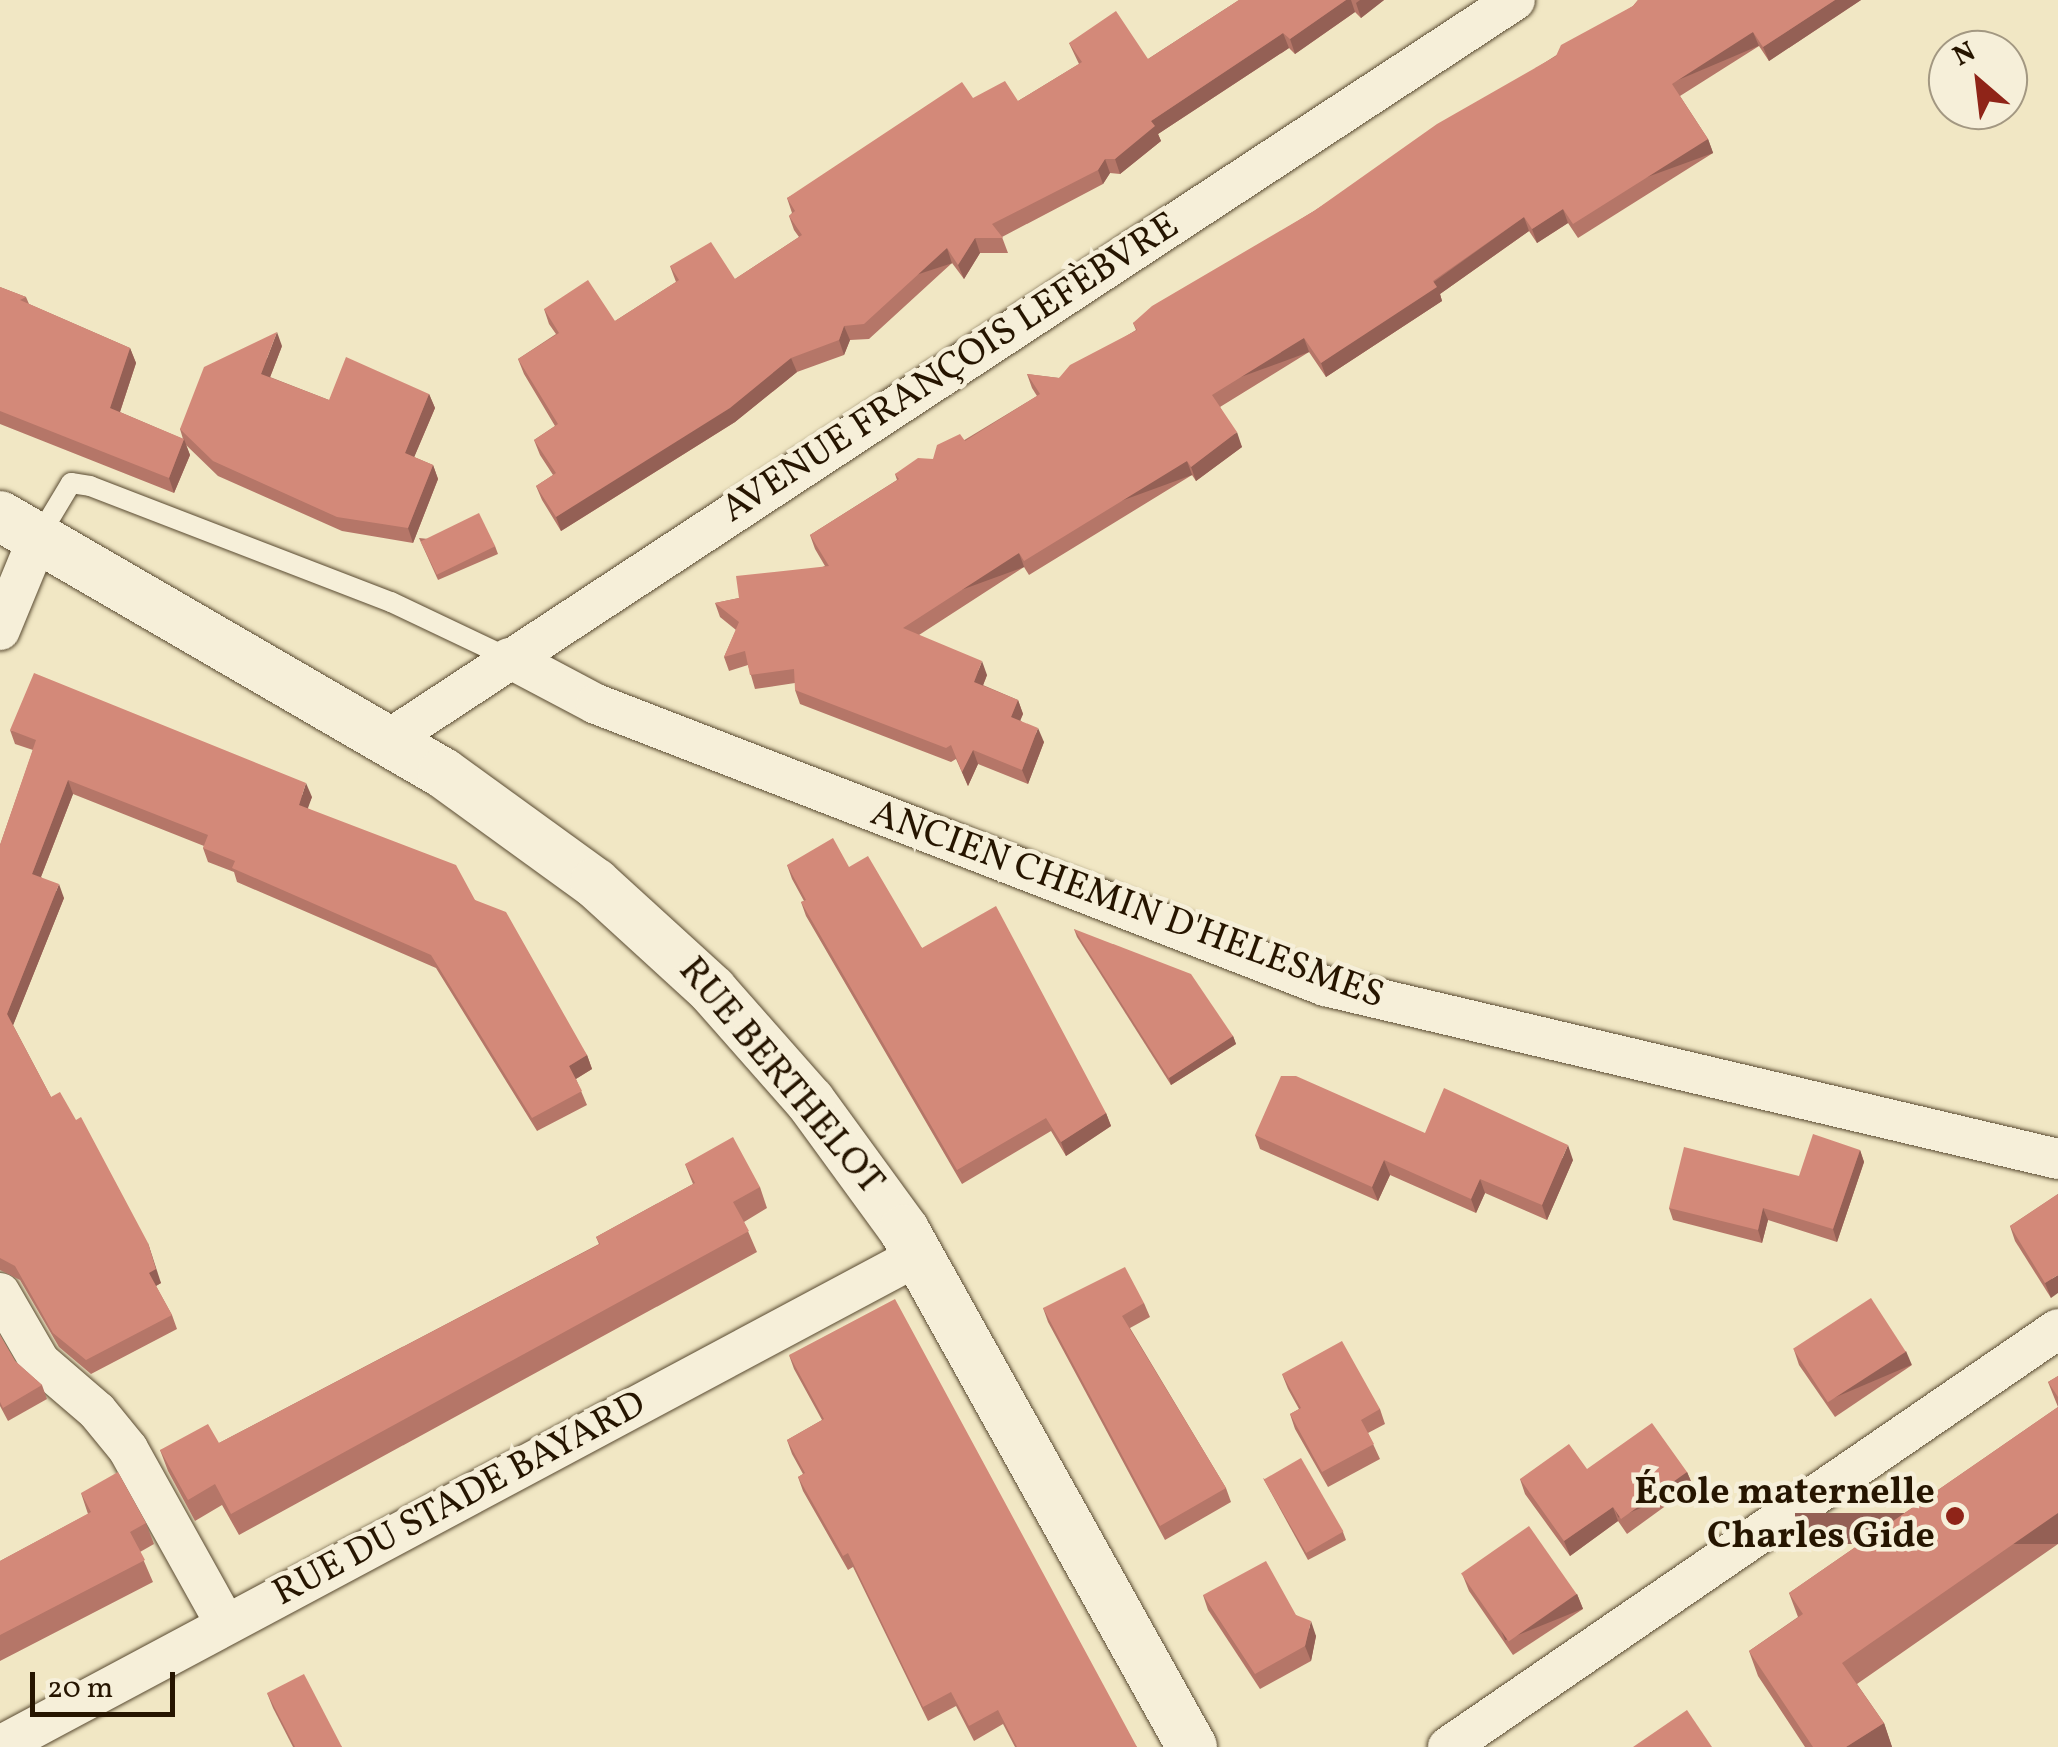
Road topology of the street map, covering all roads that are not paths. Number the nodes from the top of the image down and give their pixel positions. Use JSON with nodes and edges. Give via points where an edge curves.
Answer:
{"nodes":[{"id":1,"x":1515,"y":0,"type":"edge"},
{"id":2,"x":19,"y":527,"type":"edge"},
{"id":3,"x":0,"y":630,"type":"edge"},
{"id":4,"x":509,"y":658,"type":"junction"},
{"id":5,"x":388,"y":740,"type":"junction"},
{"id":6,"x":2058,"y":1159,"type":"edge"},
{"id":7,"x":919,"y":1255,"type":"junction"},
{"id":8,"x":0,"y":1293,"type":"edge"},
{"id":9,"x":2058,"y":1329,"type":"edge"},
{"id":10,"x":226,"y":1626,"type":"junction"},
{"id":11,"x":0,"y":1746,"type":"edge"},
{"id":12,"x":1192,"y":1747,"type":"edge"},
{"id":13,"x":1448,"y":1747,"type":"edge"}],
"edges":[{"from":1,"to":4,"type":"street","name":"AVENUE FRANÇOIS LEFÈBVRE"},
{"from":2,"to":3,"type":"street"},
{"from":2,"to":4,"type":"lane","via":[[71,483],[90,486],[391,602]]},
{"from":2,"to":5,"type":"street","name":"RUE BERTHELOT"},
{"from":4,"to":5,"type":"street","name":"AVENUE FRANÇOIS LEFÈBVRE"},
{"from":4,"to":6,"type":"street","name":"ANCIEN CHEMIN D'HELESMES","via":[[596,704],[1326,986]]},
{"from":5,"to":7,"type":"street","name":"RUE BERTHELOT","via":[[524,828],[680,956],[819,1113]]},
{"from":7,"to":10,"type":"street","name":"RUE DU STADE BAYARD"},
{"from":7,"to":12,"type":"street","name":"RUE BERTHELOT"},
{"from":8,"to":10,"type":"street","via":[[40,1362],[128,1449]]},
{"from":9,"to":13,"type":"street"},
{"from":10,"to":11,"type":"street","name":"RUE DU STADE BAYARD"}]}
